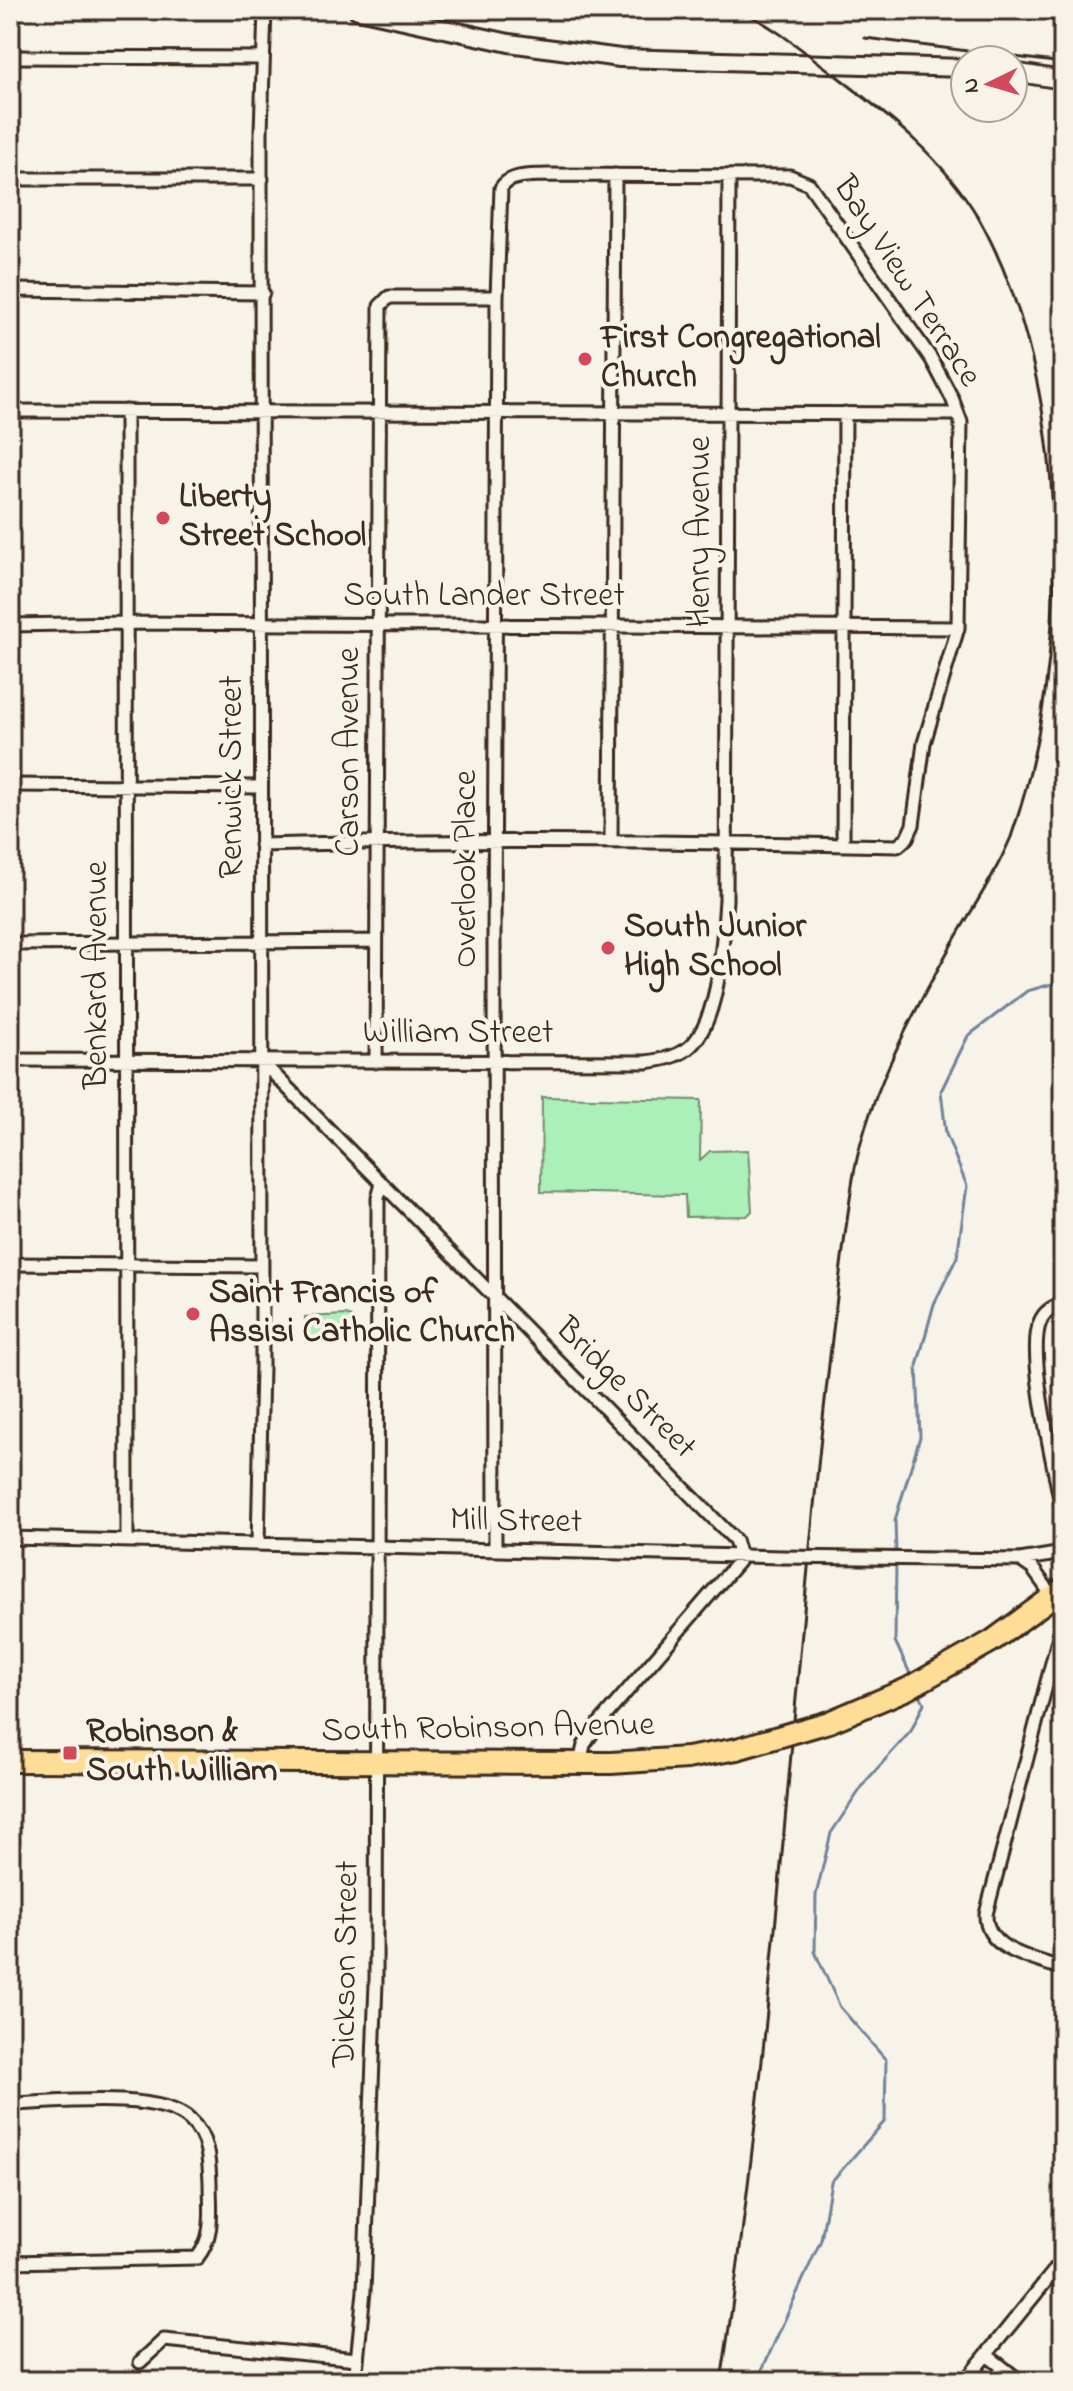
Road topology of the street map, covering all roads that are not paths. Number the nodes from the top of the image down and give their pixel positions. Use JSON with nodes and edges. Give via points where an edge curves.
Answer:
{"nodes":[{"id":1,"x":265,"y":10,"type":"edge"},
{"id":2,"x":358,"y":10,"type":"edge"},
{"id":3,"x":10,"y":57,"type":"edge"},
{"id":4,"x":263,"y":58,"type":"junction"},
{"id":5,"x":949,"y":68,"type":"edge"},
{"id":6,"x":1029,"y":75,"type":"edge"},
{"id":7,"x":1063,"y":80,"type":"edge"},
{"id":8,"x":615,"y":175,"type":"junction"},
{"id":9,"x":729,"y":176,"type":"junction"},
{"id":10,"x":10,"y":179,"type":"edge"},
{"id":11,"x":262,"y":179,"type":"junction"},
{"id":12,"x":501,"y":188,"type":"joint"},
{"id":13,"x":10,"y":290,"type":"edge"},
{"id":14,"x":263,"y":293,"type":"junction"},
{"id":15,"x":497,"y":297,"type":"junction"},
{"id":16,"x":10,"y":411,"type":"edge"},
{"id":17,"x":126,"y":411,"type":"junction"},
{"id":18,"x":263,"y":411,"type":"junction"},
{"id":19,"x":379,"y":412,"type":"junction"},
{"id":20,"x":497,"y":412,"type":"junction"},
{"id":21,"x":615,"y":412,"type":"junction"},
{"id":22,"x":729,"y":412,"type":"junction"},
{"id":23,"x":845,"y":413,"type":"junction"},
{"id":24,"x":958,"y":414,"type":"junction"},
{"id":25,"x":127,"y":623,"type":"junction"},
{"id":26,"x":261,"y":623,"type":"junction"},
{"id":27,"x":379,"y":624,"type":"junction"},
{"id":28,"x":10,"y":625,"type":"edge"},
{"id":29,"x":497,"y":626,"type":"junction"},
{"id":30,"x":613,"y":626,"type":"junction"},
{"id":31,"x":729,"y":626,"type":"junction"},
{"id":32,"x":843,"y":627,"type":"junction"},
{"id":33,"x":958,"y":628,"type":"junction"},
{"id":34,"x":10,"y":785,"type":"edge"},
{"id":35,"x":127,"y":787,"type":"junction"},
{"id":36,"x":261,"y":787,"type":"junction"},
{"id":37,"x":611,"y":841,"type":"junction"},
{"id":38,"x":726,"y":841,"type":"junction"},
{"id":39,"x":378,"y":842,"type":"junction"},
{"id":40,"x":495,"y":842,"type":"junction"},
{"id":41,"x":261,"y":845,"type":"junction"},
{"id":42,"x":843,"y":845,"type":"junction"},
{"id":43,"x":376,"y":941,"type":"junction"},
{"id":44,"x":260,"y":942,"type":"junction"},
{"id":45,"x":127,"y":943,"type":"junction"},
{"id":46,"x":10,"y":944,"type":"edge"},
{"id":47,"x":10,"y":1060,"type":"edge"},
{"id":48,"x":125,"y":1061,"type":"junction"},
{"id":49,"x":261,"y":1061,"type":"junction"},
{"id":50,"x":376,"y":1062,"type":"junction"},
{"id":51,"x":494,"y":1062,"type":"junction"},
{"id":52,"x":382,"y":1184,"type":"junction"},
{"id":53,"x":10,"y":1264,"type":"edge"},
{"id":54,"x":126,"y":1265,"type":"junction"},
{"id":55,"x":261,"y":1266,"type":"junction"},
{"id":56,"x":495,"y":1298,"type":"junction"},
{"id":57,"x":1063,"y":1303,"type":"edge"},
{"id":58,"x":1063,"y":1514,"type":"edge"},
{"id":59,"x":10,"y":1538,"type":"edge"},
{"id":60,"x":127,"y":1540,"type":"junction"},
{"id":61,"x":258,"y":1544,"type":"junction"},
{"id":62,"x":375,"y":1547,"type":"junction"},
{"id":63,"x":495,"y":1550,"type":"junction"},
{"id":64,"x":1063,"y":1553,"type":"edge"},
{"id":65,"x":740,"y":1556,"type":"junction"},
{"id":66,"x":1020,"y":1560,"type":"junction"},
{"id":67,"x":1060,"y":1599,"type":"edge"},
{"id":68,"x":1063,"y":1625,"type":"edge"},
{"id":69,"x":10,"y":1761,"type":"edge"},
{"id":70,"x":580,"y":1763,"type":"junction"},
{"id":71,"x":377,"y":1764,"type":"junction"},
{"id":72,"x":1063,"y":1969,"type":"edge"},
{"id":73,"x":10,"y":2104,"type":"edge"},
{"id":74,"x":1063,"y":2260,"type":"edge"},
{"id":75,"x":10,"y":2262,"type":"edge"},
{"id":76,"x":988,"y":2356,"type":"junction"},
{"id":77,"x":357,"y":2359,"type":"junction"},
{"id":78,"x":140,"y":2362,"type":"dead end"},
{"id":79,"x":355,"y":2381,"type":"edge"},
{"id":80,"x":965,"y":2381,"type":"edge"},
{"id":81,"x":1020,"y":2381,"type":"edge"}],
"edges":[{"from":1,"to":4,"type":"street","name":"Renwick Street"},
{"from":2,"to":5,"type":"street","via":[[509,43],[620,58]]},
{"from":3,"to":4,"type":"street"},
{"from":4,"to":11,"type":"street","name":"Renwick Street"},
{"from":6,"to":7,"type":"street"},
{"from":8,"to":9,"type":"street","name":"Bay View Terrace"},
{"from":8,"to":12,"type":"street","name":"Bay View Terrace","via":[[519,176]]},
{"from":8,"to":21,"type":"street"},
{"from":9,"to":22,"type":"street","name":"Henry Avenue"},
{"from":9,"to":24,"type":"street","name":"Bay View Terrace","via":[[790,176],[809,184],[932,360]]},
{"from":10,"to":11,"type":"street"},
{"from":11,"to":14,"type":"street","name":"Renwick Street"},
{"from":12,"to":15,"type":"street","name":"Overlook Place"},
{"from":13,"to":14,"type":"street"},
{"from":14,"to":18,"type":"street","name":"Renwick Street"},
{"from":15,"to":19,"type":"street","name":"Carson Avenue","via":[[382,300]]},
{"from":15,"to":20,"type":"street","name":"Overlook Place"},
{"from":16,"to":17,"type":"street"},
{"from":17,"to":18,"type":"street"},
{"from":17,"to":25,"type":"street","name":"Benkard Avenue"},
{"from":18,"to":19,"type":"street"},
{"from":18,"to":26,"type":"street","name":"Renwick Street"},
{"from":19,"to":20,"type":"street"},
{"from":19,"to":27,"type":"street","name":"Carson Avenue"},
{"from":20,"to":21,"type":"street"},
{"from":20,"to":29,"type":"street","name":"Overlook Place"},
{"from":21,"to":22,"type":"street"},
{"from":21,"to":30,"type":"street"},
{"from":22,"to":23,"type":"street"},
{"from":22,"to":31,"type":"street","name":"Henry Avenue"},
{"from":23,"to":24,"type":"street"},
{"from":23,"to":32,"type":"street"},
{"from":24,"to":33,"type":"street","name":"Bay View Terrace","via":[[963,447]]},
{"from":25,"to":26,"type":"street","name":"South Lander Street"},
{"from":25,"to":28,"type":"street","name":"South Lander Street"},
{"from":25,"to":35,"type":"street","name":"Benkard Avenue"},
{"from":26,"to":27,"type":"street","name":"South Lander Street"},
{"from":26,"to":36,"type":"street","name":"Renwick Street"},
{"from":27,"to":29,"type":"street","name":"South Lander Street"},
{"from":27,"to":39,"type":"street","name":"Carson Avenue"},
{"from":29,"to":30,"type":"street","name":"South Lander Street"},
{"from":29,"to":40,"type":"street","name":"Overlook Place"},
{"from":30,"to":31,"type":"street","name":"South Lander Street"},
{"from":30,"to":37,"type":"street"},
{"from":31,"to":32,"type":"street","name":"South Lander Street"},
{"from":31,"to":38,"type":"street","name":"Henry Avenue"},
{"from":32,"to":33,"type":"street","name":"South Lander Street"},
{"from":32,"to":42,"type":"street"},
{"from":33,"to":42,"type":"street","name":"Bay View Terrace","via":[[922,752],[913,825],[902,844]]},
{"from":34,"to":35,"type":"street"},
{"from":35,"to":36,"type":"street"},
{"from":35,"to":45,"type":"street","name":"Benkard Avenue"},
{"from":36,"to":41,"type":"street","name":"Renwick Street"},
{"from":37,"to":38,"type":"street"},
{"from":37,"to":40,"type":"street"},
{"from":38,"to":42,"type":"street"},
{"from":38,"to":51,"type":"street","name":"William Street","via":[[723,936],[711,1011],[695,1042],[669,1059],[646,1062]]},
{"from":39,"to":40,"type":"street"},
{"from":39,"to":41,"type":"street"},
{"from":39,"to":43,"type":"street","name":"Carson Avenue"},
{"from":40,"to":51,"type":"street","name":"Overlook Place"},
{"from":41,"to":44,"type":"street","name":"Renwick Street"},
{"from":43,"to":44,"type":"street"},
{"from":43,"to":50,"type":"street","name":"Carson Avenue"},
{"from":44,"to":45,"type":"street"},
{"from":44,"to":49,"type":"street","name":"Renwick Street"},
{"from":45,"to":46,"type":"street"},
{"from":45,"to":48,"type":"street","name":"Benkard Avenue"},
{"from":47,"to":48,"type":"street","name":"William Street"},
{"from":48,"to":49,"type":"street","name":"William Street"},
{"from":48,"to":54,"type":"street","name":"Benkard Avenue"},
{"from":49,"to":50,"type":"street","name":"William Street"},
{"from":49,"to":52,"type":"street","name":"Bridge Street"},
{"from":49,"to":55,"type":"street","name":"Renwick Street"},
{"from":50,"to":51,"type":"street","name":"William Street"},
{"from":51,"to":56,"type":"street","name":"Overlook Place"},
{"from":52,"to":56,"type":"street","name":"Bridge Street"},
{"from":52,"to":62,"type":"street"},
{"from":53,"to":54,"type":"street"},
{"from":54,"to":55,"type":"street"},
{"from":54,"to":60,"type":"street","name":"Benkard Avenue"},
{"from":55,"to":61,"type":"street","name":"Renwick Street"},
{"from":56,"to":63,"type":"street","name":"Overlook Place"},
{"from":56,"to":65,"type":"street","name":"Bridge Street","via":[[735,1540]]},
{"from":57,"to":58,"type":"street","via":[[1040,1321],[1037,1351]]},
{"from":59,"to":60,"type":"street","name":"Mill Street"},
{"from":60,"to":61,"type":"street","name":"Mill Street"},
{"from":61,"to":62,"type":"street","name":"Mill Street"},
{"from":62,"to":63,"type":"street","name":"Mill Street"},
{"from":62,"to":71,"type":"street","name":"Dickson Street"},
{"from":63,"to":65,"type":"street","name":"Mill Street"},
{"from":64,"to":66,"type":"street","name":"Mill Street"},
{"from":65,"to":66,"type":"street","name":"Mill Street","bridge":true},
{"from":65,"to":70,"type":"street","via":[[596,1727]]},
{"from":66,"to":67,"type":"street"},
{"from":67,"to":70,"type":"highway","name":"South Robinson Avenue","bridge":true,"via":[[907,1689],[829,1722],[737,1749],[663,1760]]},
{"from":68,"to":72,"type":"street","via":[[985,1927],[1001,1945]]},
{"from":69,"to":71,"type":"highway","name":"South Robinson Avenue"},
{"from":70,"to":71,"type":"highway","name":"South Robinson Avenue"},
{"from":71,"to":77,"type":"street","name":"Dickson Street","via":[[372,2111]]},
{"from":73,"to":75,"type":"street","via":[[154,2104],[179,2112],[204,2140],[210,2217],[209,2238],[197,2258]]},
{"from":74,"to":76,"type":"street"},
{"from":76,"to":80,"type":"street"},
{"from":76,"to":81,"type":"street"},
{"from":77,"to":78,"type":"street","via":[[164,2340]]},
{"from":77,"to":79,"type":"street","name":"Dickson Street"}]}
